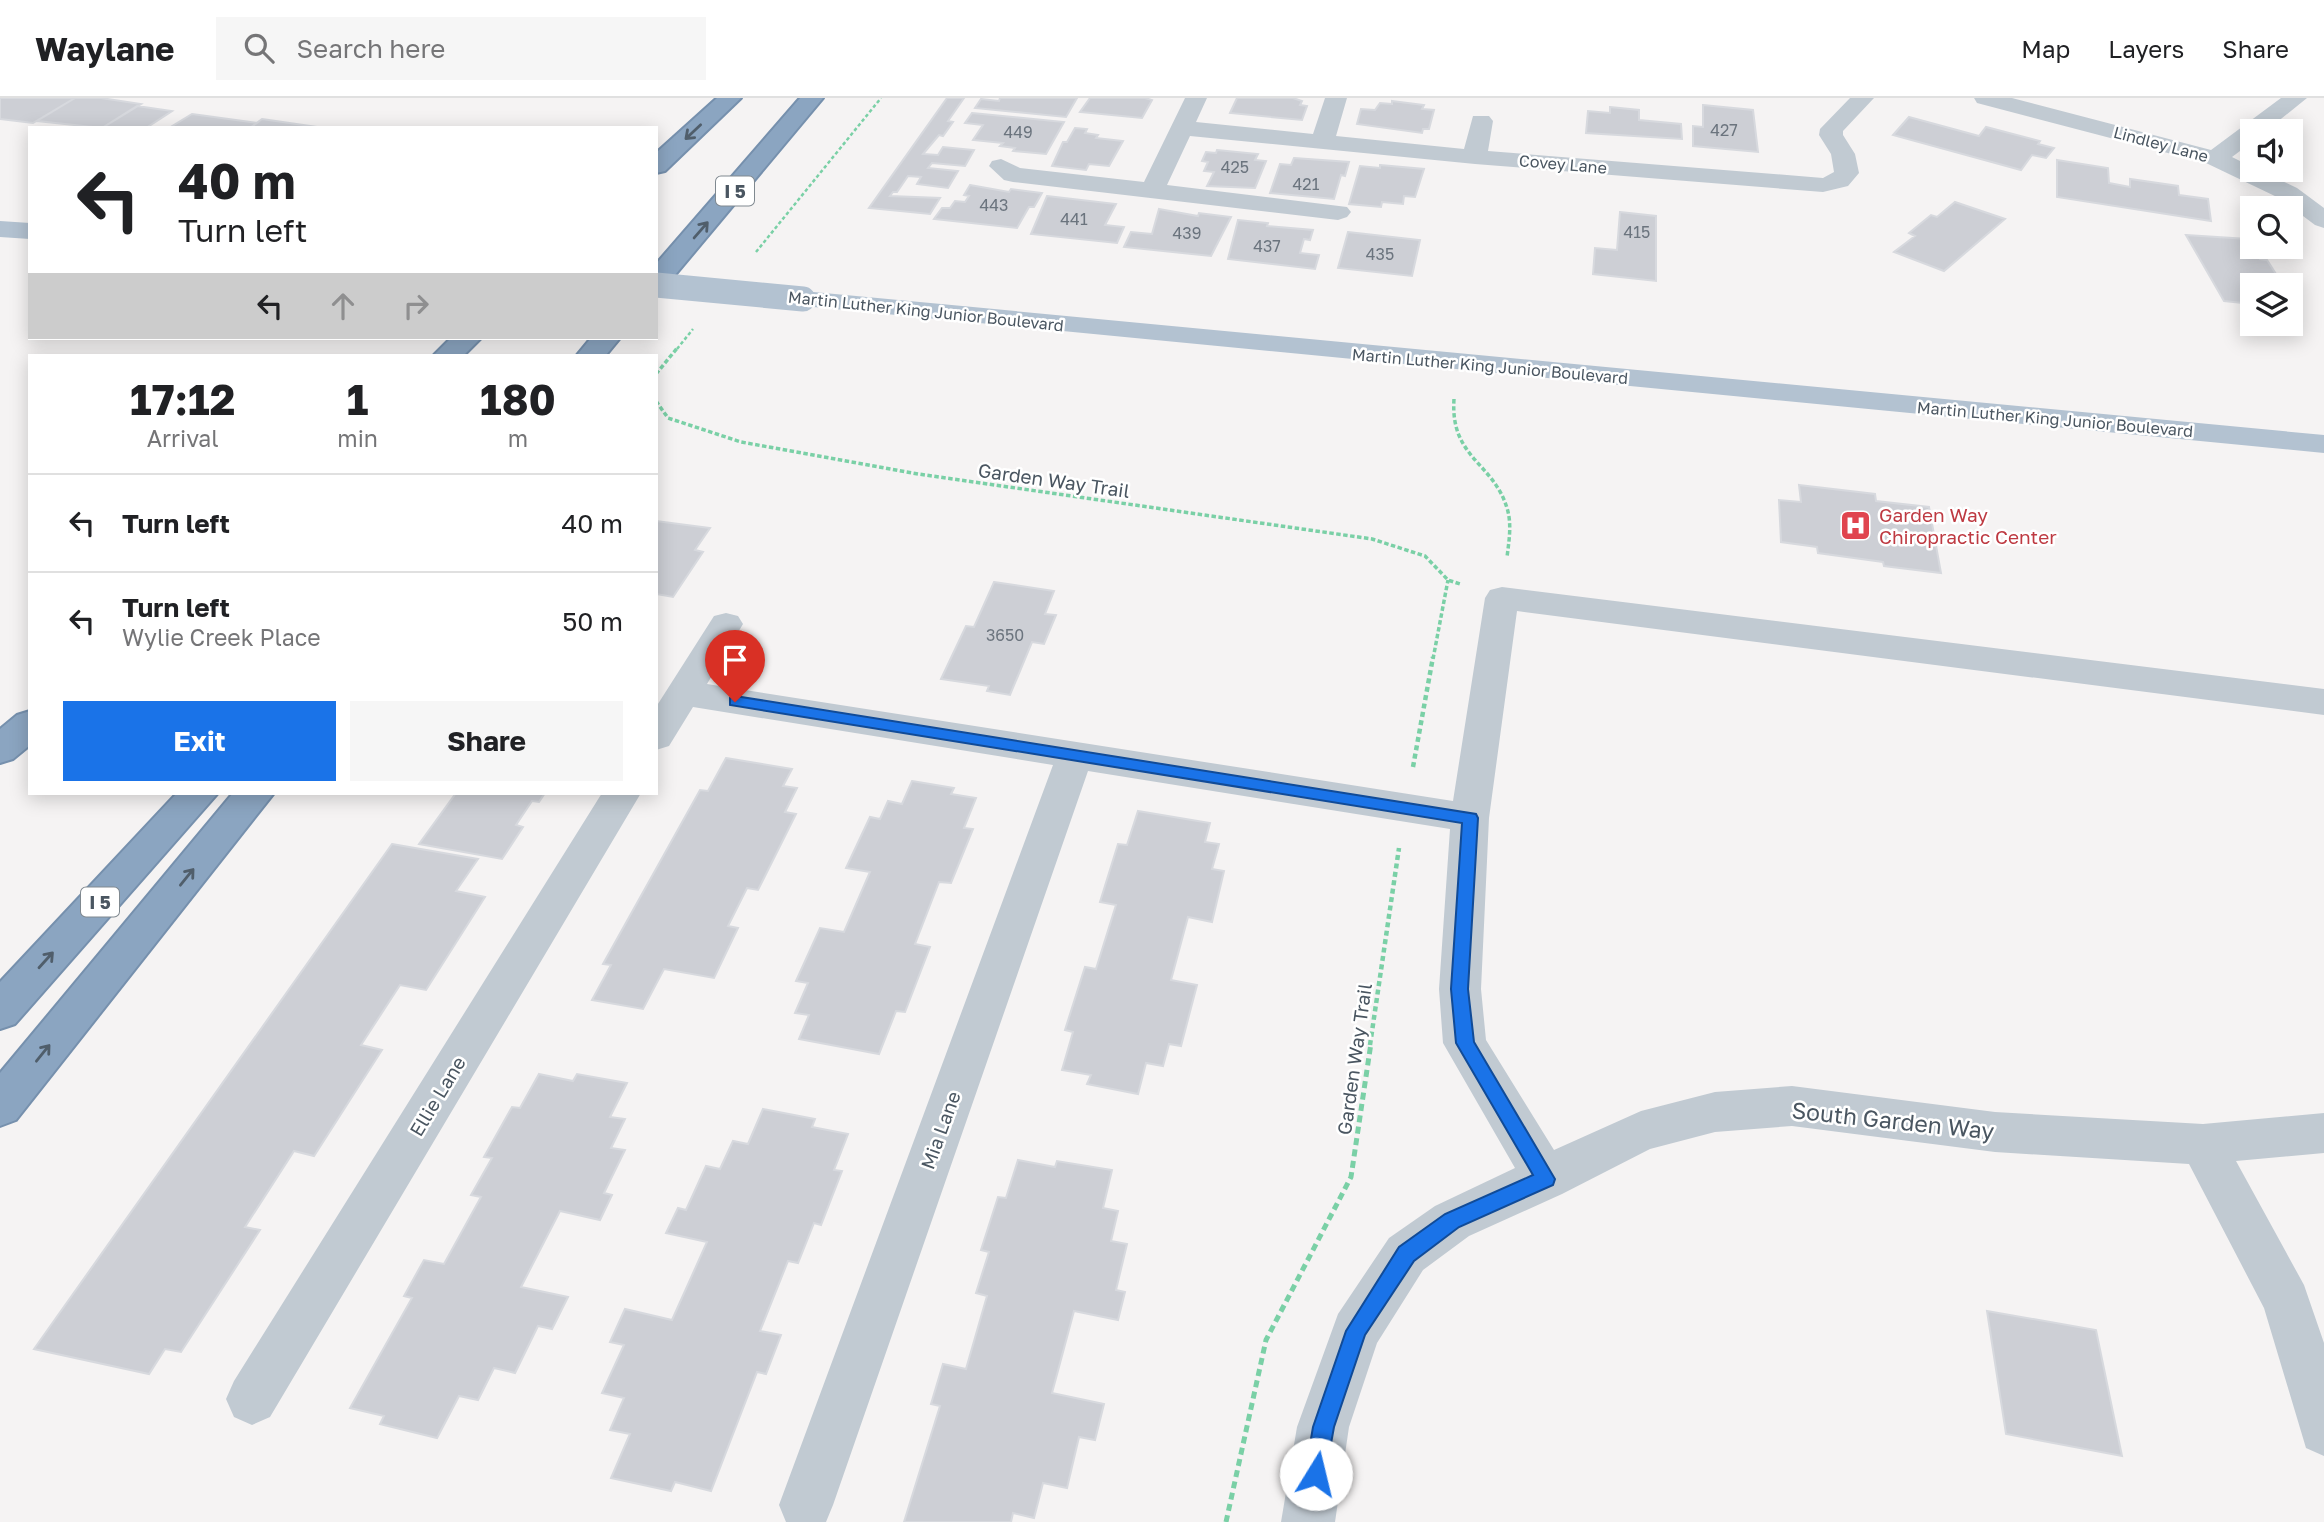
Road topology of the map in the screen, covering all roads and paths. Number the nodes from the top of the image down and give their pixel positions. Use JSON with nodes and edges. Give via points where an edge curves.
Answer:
{"nodes":[{"id":1,"x":730,"y":98,"type":"edge"},
{"id":2,"x":812,"y":98,"type":"edge"},
{"id":3,"x":881,"y":98,"type":"edge"},
{"id":4,"x":1196,"y":98,"type":"edge"},
{"id":5,"x":1336,"y":98,"type":"edge"},
{"id":6,"x":1863,"y":98,"type":"edge"},
{"id":7,"x":1984,"y":98,"type":"edge"},
{"id":8,"x":2297,"y":98,"type":"edge"},
{"id":9,"x":1481,"y":121,"type":"dead end"},
{"id":10,"x":1182,"y":128,"type":"junction"},
{"id":11,"x":1322,"y":142,"type":"junction"},
{"id":12,"x":1475,"y":157,"type":"junction"},
{"id":13,"x":2215,"y":158,"type":"junction"},
{"id":14,"x":658,"y":164,"type":"edge"},
{"id":15,"x":1001,"y":166,"type":"dead end"},
{"id":16,"x":1152,"y":191,"type":"junction"},
{"id":17,"x":1338,"y":212,"type":"dead end"},
{"id":18,"x":2324,"y":220,"type":"edge"},
{"id":19,"x":0,"y":229,"type":"edge"},
{"id":20,"x":28,"y":231,"type":"edge"},
{"id":21,"x":752,"y":256,"type":"dead end"},
{"id":22,"x":658,"y":281,"type":"edge"},
{"id":23,"x":658,"y":283,"type":"edge"},
{"id":24,"x":700,"y":320,"type":"dead end"},
{"id":25,"x":465,"y":340,"type":"edge"},
{"id":26,"x":604,"y":340,"type":"edge"},
{"id":27,"x":448,"y":354,"type":"edge"},
{"id":28,"x":592,"y":354,"type":"edge"},
{"id":29,"x":1460,"y":363,"type":"junction"},
{"id":30,"x":658,"y":372,"type":"edge"},
{"id":31,"x":658,"y":404,"type":"edge"},
{"id":32,"x":2324,"y":444,"type":"edge"},
{"id":33,"x":1448,"y":580,"type":"junction"},
{"id":34,"x":1502,"y":598,"type":"junction"},
{"id":35,"x":726,"y":624,"type":"dead end"},
{"id":36,"x":683,"y":693,"type":"junction"},
{"id":37,"x":2324,"y":702,"type":"edge"},
{"id":38,"x":28,"y":726,"type":"edge"},
{"id":39,"x":658,"y":734,"type":"edge"},
{"id":40,"x":0,"y":750,"type":"edge"},
{"id":41,"x":1074,"y":755,"type":"junction"},
{"id":42,"x":197,"y":795,"type":"edge"},
{"id":43,"x":253,"y":795,"type":"edge"},
{"id":44,"x":621,"y":795,"type":"edge"},
{"id":45,"x":1405,"y":807,"type":"junction"},
{"id":46,"x":1470,"y":818,"type":"junction"},
{"id":47,"x":0,"y":1011,"type":"edge"},
{"id":48,"x":0,"y":1107,"type":"edge"},
{"id":49,"x":2324,"y":1133,"type":"edge"},
{"id":50,"x":2203,"y":1144,"type":"junction"},
{"id":51,"x":1546,"y":1179,"type":"junction"},
{"id":52,"x":252,"y":1399,"type":"dead end"},
{"id":53,"x":2324,"y":1430,"type":"edge"},
{"id":54,"x":806,"y":1505,"type":"dead end"},
{"id":55,"x":1226,"y":1522,"type":"edge"},
{"id":56,"x":1308,"y":1522,"type":"edge"}],
"edges":[{"from":1,"to":14,"type":"highway","one_way":true},
{"from":22,"to":2,"type":"highway","number":"I 5","one_way":true},
{"from":3,"to":21,"type":"path"},
{"from":4,"to":10,"type":"street"},
{"from":5,"to":11,"type":"street"},
{"from":6,"to":12,"type":"street","name":"Covey Lane","via":[[1832,129],[1847,173],[1839,181],[1803,186]]},
{"from":7,"to":13,"type":"street","name":"Lindley Lane"},
{"from":8,"to":13,"type":"street"},
{"from":9,"to":12,"type":"street"},
{"from":10,"to":11,"type":"street","name":"Covey Lane"},
{"from":10,"to":16,"type":"street"},
{"from":11,"to":12,"type":"street","name":"Covey Lane"},
{"from":13,"to":18,"type":"street","name":"Lindley Lane","via":[[2288,194]]},
{"from":15,"to":16,"type":"street","via":[[1013,175]]},
{"from":16,"to":17,"type":"street"},
{"from":19,"to":20,"type":"main road"},
{"from":23,"to":29,"type":"main road","name":"Martin Luther King Junior Boulevard","bridge":true},
{"from":24,"to":30,"type":"path"},
{"from":25,"to":27,"type":"highway"},
{"from":26,"to":28,"type":"highway"},
{"from":29,"to":32,"type":"main road","name":"Martin Luther King Junior Boulevard"},
{"from":29,"to":34,"type":"path","via":[[1453,427],[1462,448],[1504,499],[1511,529]]},
{"from":31,"to":33,"type":"path","name":"Garden Way Trail","via":[[667,418],[741,442],[918,474],[1372,539],[1426,555]]},
{"from":33,"to":34,"type":"path","name":"Garden Way Trail"},
{"from":33,"to":45,"type":"path","name":"Garden Way Trail"},
{"from":34,"to":37,"type":"street"},
{"from":34,"to":46,"type":"street"},
{"from":35,"to":36,"type":"street"},
{"from":36,"to":39,"type":"street"},
{"from":36,"to":41,"type":"street"},
{"from":38,"to":40,"type":"highway"},
{"from":41,"to":45,"type":"street"},
{"from":41,"to":54,"type":"street","name":"Mia Lane"},
{"from":47,"to":42,"type":"highway","number":"I 5","one_way":true},
{"from":48,"to":43,"type":"highway","one_way":true},
{"from":44,"to":52,"type":"street","name":"Ellie Lane"},
{"from":45,"to":46,"type":"street"},
{"from":45,"to":55,"type":"path","name":"Garden Way Trail","via":[[1351,1177],[1266,1340]]},
{"from":46,"to":51,"type":"street","via":[[1460,989],[1465,1043]]},
{"from":49,"to":50,"type":"street","name":"South Garden Way"},
{"from":50,"to":51,"type":"street","name":"South Garden Way","via":[[1995,1132],[1792,1107],[1715,1112],[1641,1131]]},
{"from":50,"to":53,"type":"street","via":[[2287,1302]]},
{"from":51,"to":56,"type":"street","name":"South Garden Way","via":[[1452,1221],[1406,1254],[1356,1331],[1324,1427]]}]}
